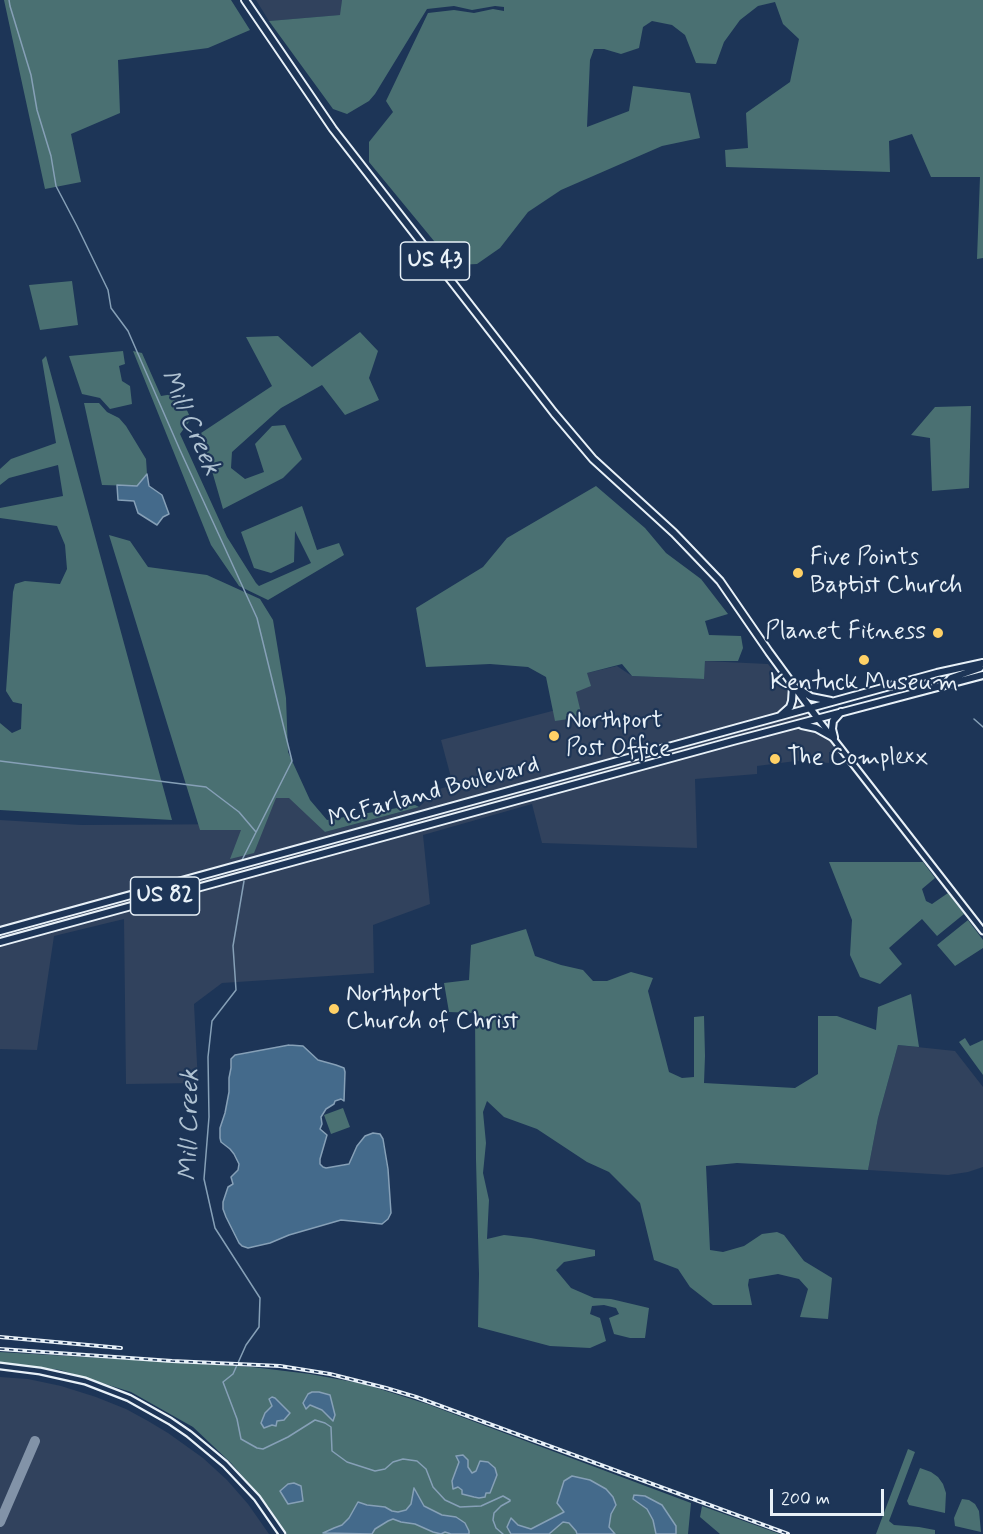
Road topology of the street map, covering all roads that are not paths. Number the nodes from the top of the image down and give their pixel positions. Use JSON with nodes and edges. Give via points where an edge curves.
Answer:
{"nodes":[{"id":1,"x":245,"y":0,"type":"edge"},
{"id":2,"x":982,"y":663,"type":"edge"},
{"id":3,"x":983,"y":675,"type":"edge"},
{"id":4,"x":947,"y":683,"type":"junction"},
{"id":5,"x":793,"y":686,"type":"junction"},
{"id":6,"x":834,"y":702,"type":"junction"},
{"id":7,"x":811,"y":708,"type":"junction"},
{"id":8,"x":842,"y":712,"type":"junction"},
{"id":9,"x":779,"y":717,"type":"junction"},
{"id":10,"x":818,"y":719,"type":"junction"},
{"id":11,"x":795,"y":725,"type":"junction"},
{"id":12,"x":834,"y":738,"type":"junction"},
{"id":13,"x":0,"y":931,"type":"edge"},
{"id":14,"x":983,"y":931,"type":"edge"},
{"id":15,"x":0,"y":942,"type":"edge"},
{"id":16,"x":0,"y":1366,"type":"edge"},
{"id":17,"x":282,"y":1534,"type":"edge"}],
"edges":[{"from":1,"to":5,"type":"highway","number":"US 43","via":[[333,129],[554,413],[593,459],[706,565]]},
{"from":2,"to":4,"type":"highway","via":[[980,668]]},
{"from":2,"to":6,"type":"highway","name":"McFarland Boulevard"},
{"from":3,"to":4,"type":"highway","name":"McFarland Boulevard"},
{"from":4,"to":8,"type":"highway","name":"McFarland Boulevard"},
{"from":5,"to":6,"type":"highway","number":"US 43","via":[[811,697]]},
{"from":5,"to":7,"type":"highway","number":"US 43"},
{"from":5,"to":9,"type":"highway","via":[[790,707]]},
{"from":6,"to":7,"type":"highway","name":"McFarland Boulevard","number":"US 82"},
{"from":7,"to":9,"type":"highway","name":"McFarland Boulevard","number":"US 82"},
{"from":7,"to":10,"type":"highway","number":"US 43"},
{"from":8,"to":10,"type":"highway","name":"McFarland Boulevard"},
{"from":8,"to":12,"type":"highway","via":[[832,721]]},
{"from":9,"to":13,"type":"highway","name":"McFarland Boulevard","number":"US 82"},
{"from":10,"to":11,"type":"highway","name":"McFarland Boulevard","number":"US 82"},
{"from":10,"to":12,"type":"main road"},
{"from":11,"to":12,"type":"highway","via":[[816,728]]},
{"from":11,"to":15,"type":"highway","name":"McFarland Boulevard","number":"US 82"},
{"from":12,"to":14,"type":"main road"},
{"from":16,"to":17,"type":"main road","via":[[85,1382],[129,1398],[170,1421],[225,1464],[257,1498]]}]}
